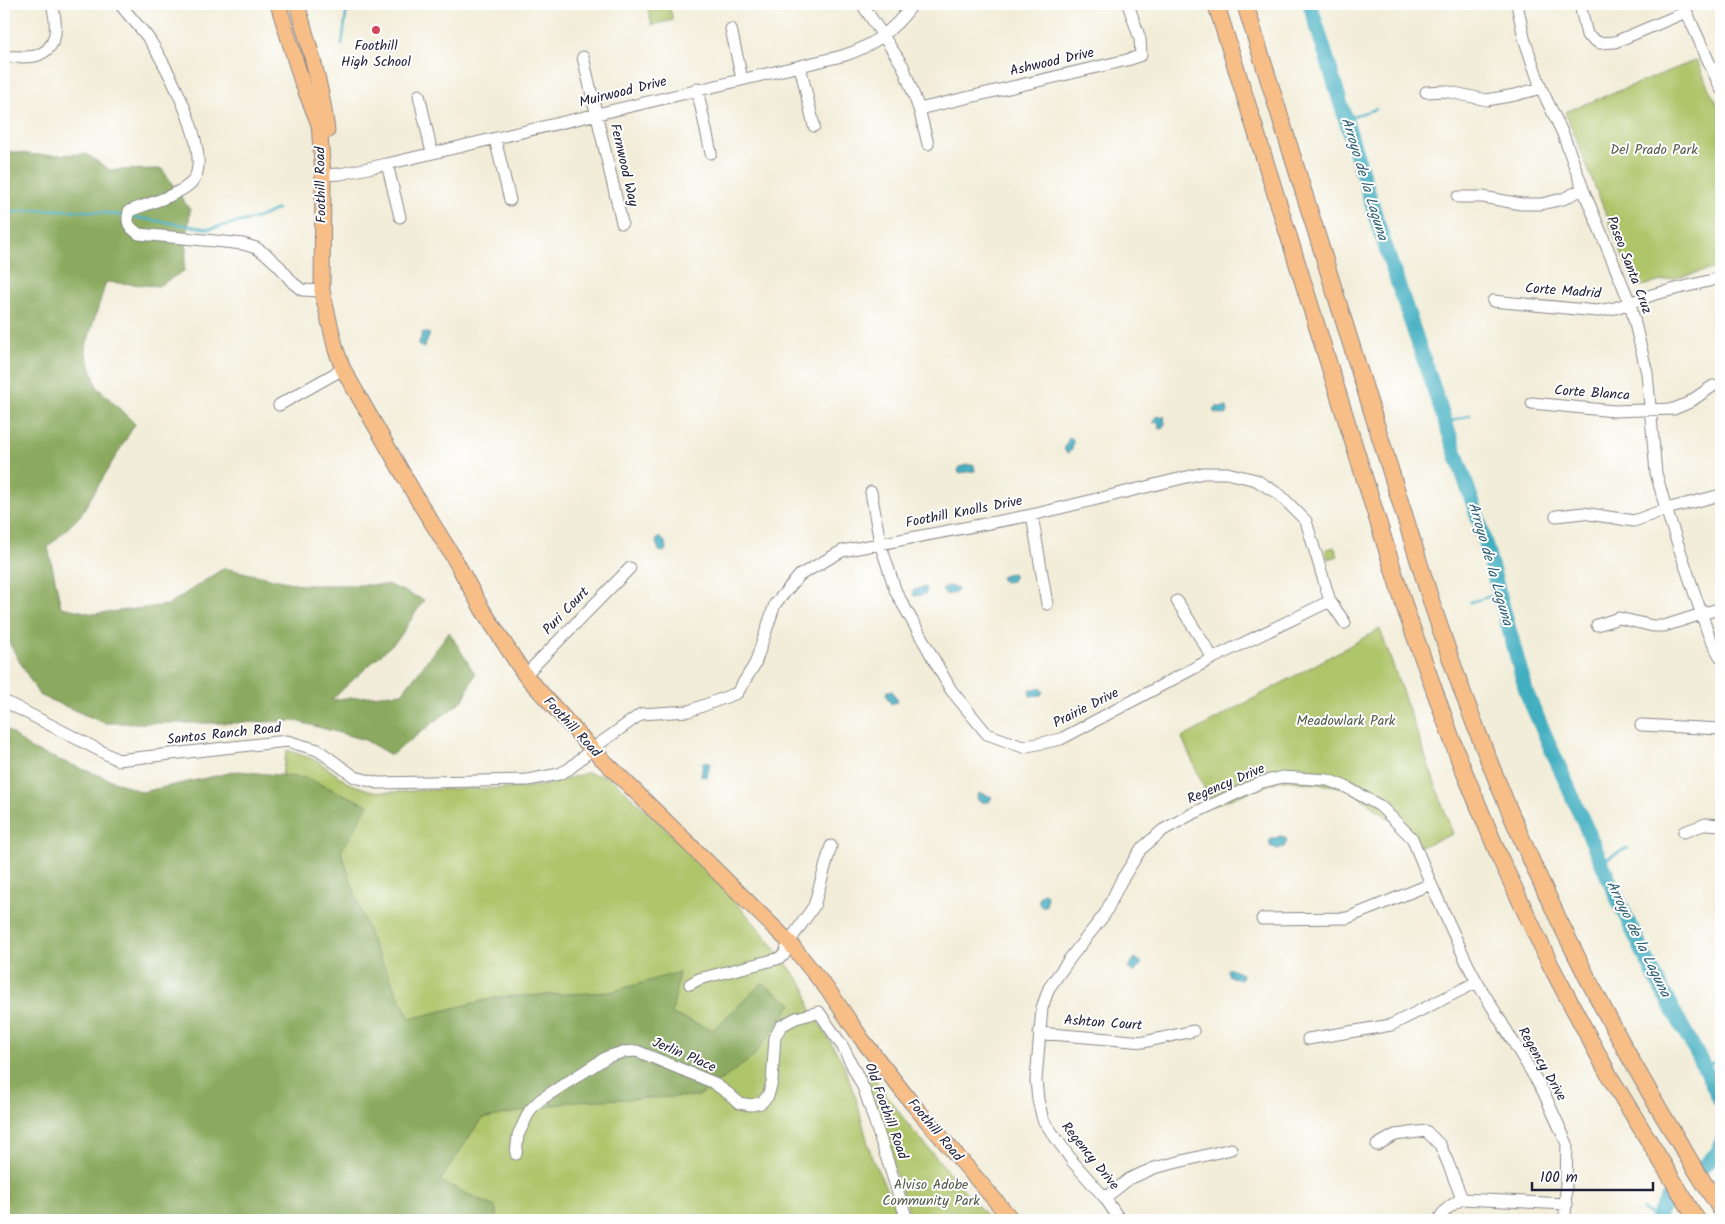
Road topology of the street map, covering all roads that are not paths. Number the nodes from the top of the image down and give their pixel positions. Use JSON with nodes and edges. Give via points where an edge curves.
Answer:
{"nodes":[{"id":1,"x":52,"y":4,"type":"edge"},
{"id":2,"x":120,"y":4,"type":"edge"},
{"id":3,"x":278,"y":4,"type":"edge"},
{"id":4,"x":297,"y":4,"type":"edge"},
{"id":5,"x":862,"y":4,"type":"edge"},
{"id":6,"x":913,"y":4,"type":"edge"},
{"id":7,"x":1128,"y":4,"type":"edge"},
{"id":8,"x":1216,"y":4,"type":"edge"},
{"id":9,"x":1245,"y":4,"type":"edge"},
{"id":10,"x":1516,"y":4,"type":"edge"},
{"id":11,"x":1580,"y":4,"type":"edge"},
{"id":12,"x":1685,"y":8,"type":"edge"},
{"id":13,"x":730,"y":29,"type":"dead end"},
{"id":14,"x":883,"y":36,"type":"junction"},
{"id":15,"x":4,"y":57,"type":"edge"},
{"id":16,"x":583,"y":57,"type":"dead end"},
{"id":17,"x":800,"y":66,"type":"junction"},
{"id":18,"x":742,"y":79,"type":"junction"},
{"id":19,"x":1541,"y":88,"type":"junction"},
{"id":20,"x":1721,"y":88,"type":"edge"},
{"id":21,"x":697,"y":90,"type":"junction"},
{"id":22,"x":1426,"y":92,"type":"dead end"},
{"id":23,"x":419,"y":95,"type":"dead end"},
{"id":24,"x":919,"y":109,"type":"junction"},
{"id":25,"x":597,"y":113,"type":"junction"},
{"id":26,"x":814,"y":126,"type":"dead end"},
{"id":27,"x":495,"y":138,"type":"junction"},
{"id":28,"x":928,"y":144,"type":"dead end"},
{"id":29,"x":432,"y":153,"type":"junction"},
{"id":30,"x":711,"y":153,"type":"dead end"},
{"id":31,"x":388,"y":164,"type":"junction"},
{"id":32,"x":327,"y":175,"type":"junction"},
{"id":33,"x":1583,"y":190,"type":"junction"},
{"id":34,"x":1458,"y":197,"type":"dead end"},
{"id":35,"x":510,"y":200,"type":"dead end"},
{"id":36,"x":400,"y":217,"type":"dead end"},
{"id":37,"x":622,"y":223,"type":"dead end"},
{"id":38,"x":1721,"y":278,"type":"edge"},
{"id":39,"x":322,"y":291,"type":"junction"},
{"id":40,"x":1493,"y":301,"type":"dead end"},
{"id":41,"x":1630,"y":304,"type":"junction"},
{"id":42,"x":343,"y":369,"type":"junction"},
{"id":43,"x":1713,"y":386,"type":"dead end"},
{"id":44,"x":1532,"y":403,"type":"dead end"},
{"id":45,"x":279,"y":405,"type":"dead end"},
{"id":46,"x":1650,"y":411,"type":"junction"},
{"id":47,"x":871,"y":492,"type":"dead end"},
{"id":48,"x":1721,"y":495,"type":"edge"},
{"id":49,"x":1666,"y":509,"type":"junction"},
{"id":50,"x":1032,"y":514,"type":"junction"},
{"id":51,"x":1556,"y":516,"type":"dead end"},
{"id":52,"x":880,"y":544,"type":"junction"},
{"id":53,"x":630,"y":568,"type":"dead end"},
{"id":54,"x":1177,"y":601,"type":"dead end"},
{"id":55,"x":1330,"y":602,"type":"junction"},
{"id":56,"x":1047,"y":604,"type":"dead end"},
{"id":57,"x":1721,"y":608,"type":"edge"},
{"id":58,"x":1701,"y":615,"type":"junction"},
{"id":59,"x":1345,"y":622,"type":"dead end"},
{"id":60,"x":1596,"y":626,"type":"dead end"},
{"id":61,"x":1213,"y":658,"type":"junction"},
{"id":62,"x":1721,"y":658,"type":"edge"},
{"id":63,"x":524,"y":675,"type":"junction"},
{"id":64,"x":4,"y":701,"type":"edge"},
{"id":65,"x":1641,"y":725,"type":"dead end"},
{"id":66,"x":1721,"y":730,"type":"edge"},
{"id":67,"x":592,"y":749,"type":"junction"},
{"id":68,"x":1721,"y":825,"type":"edge"},
{"id":69,"x":1684,"y":832,"type":"dead end"},
{"id":70,"x":831,"y":846,"type":"dead end"},
{"id":71,"x":1431,"y":884,"type":"junction"},
{"id":72,"x":1262,"y":919,"type":"dead end"},
{"id":73,"x":789,"y":942,"type":"junction"},
{"id":74,"x":1477,"y":982,"type":"junction"},
{"id":75,"x":690,"y":984,"type":"dead end"},
{"id":76,"x":831,"y":994,"type":"junction"},
{"id":77,"x":819,"y":1012,"type":"junction"},
{"id":78,"x":1193,"y":1031,"type":"dead end"},
{"id":79,"x":1039,"y":1033,"type":"junction"},
{"id":80,"x":861,"y":1038,"type":"junction"},
{"id":81,"x":1308,"y":1038,"type":"dead end"},
{"id":82,"x":1377,"y":1145,"type":"dead end"},
{"id":83,"x":1232,"y":1149,"type":"dead end"},
{"id":84,"x":516,"y":1154,"type":"dead end"},
{"id":85,"x":1105,"y":1198,"type":"junction"},
{"id":86,"x":1462,"y":1199,"type":"junction"},
{"id":87,"x":1567,"y":1204,"type":"junction"},
{"id":88,"x":1721,"y":1209,"type":"edge"},
{"id":89,"x":907,"y":1220,"type":"edge"},
{"id":90,"x":1002,"y":1220,"type":"edge"},
{"id":91,"x":1012,"y":1220,"type":"edge"},
{"id":92,"x":1120,"y":1220,"type":"edge"},
{"id":93,"x":1439,"y":1220,"type":"edge"},
{"id":94,"x":1565,"y":1220,"type":"edge"},
{"id":95,"x":1697,"y":1220,"type":"edge"}],
"edges":[{"from":1,"to":15,"type":"street","via":[[56,20],[53,44],[34,56]]},
{"from":2,"to":39,"type":"street","via":[[149,40],[186,110],[195,135],[198,170],[192,182],[169,196],[129,211],[129,227],[139,234],[256,248],[302,290]]},
{"from":3,"to":32,"type":"main road","name":"Foothill Road","via":[[318,124]]},
{"from":4,"to":32,"type":"main road","name":"Foothill Road","via":[[323,102]]},
{"from":5,"to":14,"type":"street"},
{"from":6,"to":14,"type":"street","name":"Muirwood Drive"},
{"from":7,"to":24,"type":"street","name":"Ashwood Drive","via":[[1140,39],[1141,54]]},
{"from":8,"to":95,"type":"highway","via":[[1407,614],[1459,759],[1500,858],[1551,966],[1610,1077]]},
{"from":9,"to":88,"type":"highway","via":[[1427,589],[1466,702],[1504,798],[1603,1009],[1671,1130]]},
{"from":10,"to":19,"type":"street","name":"Paseo Santa Cruz"},
{"from":11,"to":12,"type":"street","via":[[1587,35],[1599,43],[1615,42]]},
{"from":12,"to":20,"type":"street"},
{"from":13,"to":18,"type":"street"},
{"from":14,"to":17,"type":"street","name":"Muirwood Drive","via":[[855,52]]},
{"from":14,"to":24,"type":"street","via":[[903,66]]},
{"from":16,"to":25,"type":"street","name":"Fernwood Way"},
{"from":17,"to":18,"type":"street","name":"Muirwood Drive"},
{"from":17,"to":26,"type":"street"},
{"from":18,"to":21,"type":"street","name":"Muirwood Drive"},
{"from":19,"to":22,"type":"street","via":[[1487,100],[1446,91]]},
{"from":19,"to":33,"type":"street","name":"Paseo Santa Cruz","via":[[1563,134]]},
{"from":21,"to":25,"type":"street","name":"Muirwood Drive"},
{"from":21,"to":30,"type":"street"},
{"from":23,"to":29,"type":"street"},
{"from":24,"to":28,"type":"street"},
{"from":25,"to":27,"type":"street","name":"Muirwood Drive"},
{"from":25,"to":37,"type":"street","name":"Fernwood Way"},
{"from":27,"to":29,"type":"street","name":"Muirwood Drive"},
{"from":27,"to":35,"type":"street"},
{"from":29,"to":31,"type":"street","name":"Muirwood Drive"},
{"from":31,"to":32,"type":"street","name":"Muirwood Drive"},
{"from":31,"to":36,"type":"street"},
{"from":32,"to":39,"type":"main road","name":"Foothill Road"},
{"from":32,"to":42,"type":"main road","name":"Foothill Road","via":[[330,308]]},
{"from":33,"to":34,"type":"street","via":[[1541,204]]},
{"from":33,"to":41,"type":"street","name":"Paseo Santa Cruz"},
{"from":38,"to":41,"type":"street","name":"Corte Madrid","via":[[1655,294]]},
{"from":39,"to":42,"type":"main road","name":"Foothill Road"},
{"from":40,"to":41,"type":"street","name":"Corte Madrid","via":[[1597,311]]},
{"from":41,"to":46,"type":"street","name":"Paseo Santa Cruz","via":[[1647,373]]},
{"from":42,"to":45,"type":"street"},
{"from":42,"to":63,"type":"main road","name":"Foothill Road","via":[[482,609]]},
{"from":43,"to":46,"type":"street","name":"Corte Blanca","via":[[1681,407]]},
{"from":44,"to":46,"type":"street","name":"Corte Blanca"},
{"from":46,"to":49,"type":"street","name":"Paseo Santa Cruz","via":[[1656,473]]},
{"from":47,"to":52,"type":"street","name":"Prairie Drive"},
{"from":48,"to":49,"type":"street"},
{"from":49,"to":51,"type":"street","via":[[1634,521],[1583,513]]},
{"from":49,"to":58,"type":"street","name":"Paseo Santa Cruz"},
{"from":50,"to":52,"type":"street","name":"Foothill Knolls Drive"},
{"from":50,"to":55,"type":"street","name":"Foothill Knolls Drive","via":[[1203,473],[1227,473],[1256,480],[1280,495],[1306,521]]},
{"from":50,"to":56,"type":"street"},
{"from":52,"to":61,"type":"street","name":"Prairie Drive","via":[[896,592],[951,690],[986,734],[1023,747],[1062,740]]},
{"from":52,"to":67,"type":"street","name":"Foothill Knolls Drive","via":[[842,551],[800,575],[775,604],[755,664],[737,693],[689,711],[641,714]]},
{"from":53,"to":63,"type":"street","name":"Puri Court"},
{"from":54,"to":61,"type":"street"},
{"from":55,"to":59,"type":"street","name":"Foothill Knolls Drive"},
{"from":55,"to":61,"type":"street","name":"Prairie Drive"},
{"from":57,"to":58,"type":"street"},
{"from":58,"to":60,"type":"street","via":[[1658,627],[1619,618]]},
{"from":58,"to":62,"type":"street","name":"Paseo Santa Cruz"},
{"from":63,"to":67,"type":"main road","name":"Foothill Road"},
{"from":64,"to":67,"type":"street","name":"Santos Ranch Road","via":[[118,760],[287,742],[318,750],[355,777],[378,783],[536,778],[569,770]]},
{"from":65,"to":66,"type":"street"},
{"from":67,"to":73,"type":"main road","name":"Foothill Road"},
{"from":68,"to":69,"type":"street","via":[[1706,824]]},
{"from":70,"to":73,"type":"street","via":[[814,906]]},
{"from":71,"to":72,"type":"street","via":[[1347,918]]},
{"from":71,"to":74,"type":"street","name":"Regency Drive"},
{"from":71,"to":79,"type":"street","name":"Regency Drive","via":[[1412,838],[1380,806],[1346,786],[1328,780],[1282,777],[1259,783],[1163,830],[1141,849],[1104,914],[1049,988]]},
{"from":73,"to":75,"type":"street","via":[[784,954],[777,959],[699,978]]},
{"from":73,"to":76,"type":"main road","name":"Foothill Road"},
{"from":74,"to":81,"type":"street","via":[[1391,1025]]},
{"from":74,"to":87,"type":"street","name":"Regency Drive","via":[[1543,1091],[1567,1144]]},
{"from":76,"to":77,"type":"street"},
{"from":76,"to":80,"type":"main road","name":"Foothill Road"},
{"from":77,"to":84,"type":"street","name":"Jerlin Place","via":[[781,1026],[774,1038],[772,1082],[768,1096],[761,1103],[739,1103],[712,1082],[637,1051],[623,1052],[607,1056],[540,1100],[530,1110],[518,1135]]},
{"from":77,"to":89,"type":"street","name":"Old Foothill Road","via":[[844,1047],[864,1089]]},
{"from":78,"to":79,"type":"street","name":"Ashton Court","via":[[1144,1042]]},
{"from":79,"to":85,"type":"street","name":"Regency Drive","via":[[1036,1080],[1042,1120]]},
{"from":80,"to":90,"type":"main road","name":"Foothill Road","via":[[880,1072],[906,1106]]},
{"from":80,"to":91,"type":"main road","name":"Foothill Road","via":[[934,1130]]},
{"from":82,"to":86,"type":"street","via":[[1395,1135],[1426,1131],[1440,1145]]},
{"from":83,"to":85,"type":"street","via":[[1154,1168],[1129,1179]]},
{"from":85,"to":92,"type":"street","name":"Regency Drive"},
{"from":86,"to":87,"type":"street"},
{"from":86,"to":93,"type":"street","via":[[1450,1206]]},
{"from":87,"to":94,"type":"street","name":"Regency Drive"}]}
